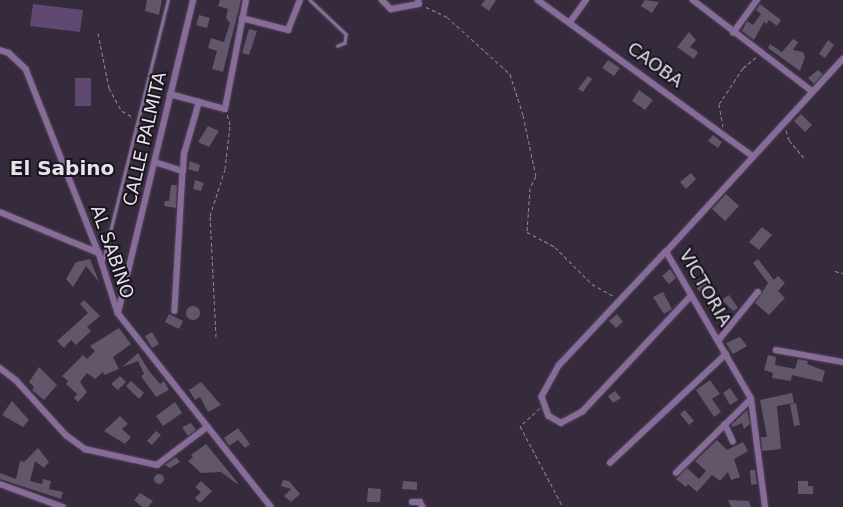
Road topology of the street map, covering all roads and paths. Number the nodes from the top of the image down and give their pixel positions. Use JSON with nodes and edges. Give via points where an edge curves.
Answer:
{"nodes":[{"id":1,"x":168,"y":0,"type":"edge"},
{"id":2,"x":193,"y":0,"type":"edge"},
{"id":3,"x":246,"y":0,"type":"edge"},
{"id":4,"x":300,"y":0,"type":"edge"},
{"id":5,"x":310,"y":0,"type":"edge"},
{"id":6,"x":382,"y":0,"type":"edge"},
{"id":7,"x":538,"y":0,"type":"edge"},
{"id":8,"x":586,"y":0,"type":"edge"},
{"id":9,"x":693,"y":0,"type":"edge"},
{"id":10,"x":757,"y":0,"type":"edge"},
{"id":11,"x":418,"y":2,"type":"edge"},
{"id":12,"x":242,"y":18,"type":"junction"},
{"id":13,"x":570,"y":22,"type":"junction"},
{"id":14,"x":98,"y":33,"type":"dead end"},
{"id":15,"x":733,"y":33,"type":"junction"},
{"id":16,"x":338,"y":46,"type":"dead end"},
{"id":17,"x":0,"y":50,"type":"edge"},
{"id":18,"x":763,"y":52,"type":"junction"},
{"id":19,"x":843,"y":59,"type":"edge"},
{"id":20,"x":812,"y":91,"type":"junction"},
{"id":21,"x":170,"y":94,"type":"junction"},
{"id":22,"x":199,"y":102,"type":"junction"},
{"id":23,"x":225,"y":109,"type":"junction"},
{"id":24,"x":138,"y":120,"type":"junction"},
{"id":25,"x":784,"y":122,"type":"junction"},
{"id":26,"x":725,"y":134,"type":"junction"},
{"id":27,"x":753,"y":156,"type":"junction"},
{"id":28,"x":804,"y":158,"type":"dead end"},
{"id":29,"x":155,"y":162,"type":"junction"},
{"id":30,"x":183,"y":170,"type":"junction"},
{"id":31,"x":0,"y":212,"type":"edge"},
{"id":32,"x":666,"y":252,"type":"junction"},
{"id":33,"x":99,"y":253,"type":"junction"},
{"id":34,"x":102,"y":264,"type":"junction"},
{"id":35,"x":835,"y":271,"type":"dead end"},
{"id":36,"x":843,"y":273,"type":"edge"},
{"id":37,"x":758,"y":292,"type":"dead end"},
{"id":38,"x":691,"y":296,"type":"junction"},
{"id":39,"x":620,"y":300,"type":"junction"},
{"id":40,"x":175,"y":311,"type":"dead end"},
{"id":41,"x":118,"y":313,"type":"junction"},
{"id":42,"x":216,"y":337,"type":"dead end"},
{"id":43,"x":718,"y":341,"type":"junction"},
{"id":44,"x":776,"y":350,"type":"dead end"},
{"id":45,"x":726,"y":354,"type":"junction"},
{"id":46,"x":843,"y":362,"type":"edge"},
{"id":47,"x":0,"y":368,"type":"edge"},
{"id":48,"x":751,"y":399,"type":"junction"},
{"id":49,"x":543,"y":405,"type":"junction"},
{"id":50,"x":725,"y":424,"type":"junction"},
{"id":51,"x":207,"y":428,"type":"junction"},
{"id":52,"x":733,"y":441,"type":"dead end"},
{"id":53,"x":610,"y":463,"type":"dead end"},
{"id":54,"x":676,"y":473,"type":"dead end"},
{"id":55,"x":0,"y":484,"type":"edge"},
{"id":56,"x":412,"y":502,"type":"dead end"},
{"id":57,"x":63,"y":507,"type":"edge"},
{"id":58,"x":271,"y":507,"type":"edge"},
{"id":59,"x":423,"y":507,"type":"edge"},
{"id":60,"x":563,"y":507,"type":"edge"},
{"id":61,"x":765,"y":507,"type":"edge"}],
"edges":[{"from":1,"to":24,"type":"lane"},
{"from":2,"to":21,"type":"street","name":"CALLE PALMITA"},
{"from":3,"to":12,"type":"street"},
{"from":4,"to":12,"type":"street","via":[[288,30]]},
{"from":5,"to":16,"type":"lane","via":[[346,34],[345,43]]},
{"from":6,"to":11,"type":"street","via":[[391,9]]},
{"from":7,"to":13,"type":"street","name":"CAOBA"},
{"from":8,"to":13,"type":"street"},
{"from":9,"to":15,"type":"street"},
{"from":10,"to":15,"type":"street"},
{"from":11,"to":39,"type":"path","via":[[448,17],[510,74],[536,176],[530,188],[527,232],[555,247],[592,284]]},
{"from":12,"to":23,"type":"street"},
{"from":13,"to":26,"type":"street","name":"CAOBA"},
{"from":14,"to":24,"type":"path","via":[[109,88],[122,111]]},
{"from":15,"to":18,"type":"street"},
{"from":17,"to":33,"type":"street","name":"AL SABINO","via":[[9,53],[26,69]]},
{"from":18,"to":20,"type":"street"},
{"from":18,"to":26,"type":"path","via":[[744,68],[719,104]]},
{"from":19,"to":20,"type":"street","name":"VICTORIA"},
{"from":20,"to":25,"type":"street","name":"VICTORIA"},
{"from":21,"to":22,"type":"street"},
{"from":21,"to":29,"type":"street","name":"CALLE PALMITA"},
{"from":22,"to":23,"type":"street"},
{"from":22,"to":30,"type":"street","via":[[184,154]]},
{"from":23,"to":42,"type":"path","via":[[230,125],[225,170],[210,216]]},
{"from":24,"to":34,"type":"lane"},
{"from":25,"to":27,"type":"street","name":"VICTORIA"},
{"from":25,"to":28,"type":"path","via":[[789,140]]},
{"from":26,"to":27,"type":"street","name":"CAOBA"},
{"from":27,"to":32,"type":"street","name":"VICTORIA"},
{"from":29,"to":30,"type":"street"},
{"from":29,"to":41,"type":"street","name":"CALLE PALMITA"},
{"from":30,"to":40,"type":"street"},
{"from":31,"to":33,"type":"street"},
{"from":32,"to":38,"type":"street","name":"VICTORIA"},
{"from":32,"to":39,"type":"street"},
{"from":33,"to":34,"type":"street","name":"AL SABINO"},
{"from":34,"to":41,"type":"street","name":"AL SABINO"},
{"from":35,"to":36,"type":"path"},
{"from":37,"to":43,"type":"street"},
{"from":38,"to":43,"type":"street","name":"VICTORIA"},
{"from":38,"to":49,"type":"street","via":[[582,412],[561,423],[554,421]]},
{"from":39,"to":49,"type":"street","via":[[559,366],[542,397]]},
{"from":41,"to":51,"type":"street","name":"AL SABINO"},
{"from":43,"to":45,"type":"street","name":"VICTORIA"},
{"from":44,"to":46,"type":"street"},
{"from":45,"to":48,"type":"street","name":"VICTORIA"},
{"from":45,"to":53,"type":"street"},
{"from":47,"to":51,"type":"street","via":[[16,380],[66,435],[85,449],[157,465]]},
{"from":48,"to":50,"type":"street"},
{"from":48,"to":61,"type":"street"},
{"from":49,"to":60,"type":"path","via":[[520,426]]},
{"from":50,"to":52,"type":"street"},
{"from":50,"to":54,"type":"street"},
{"from":51,"to":58,"type":"street","name":"AL SABINO"},
{"from":55,"to":57,"type":"street"},
{"from":56,"to":59,"type":"street","via":[[420,502]]}]}
